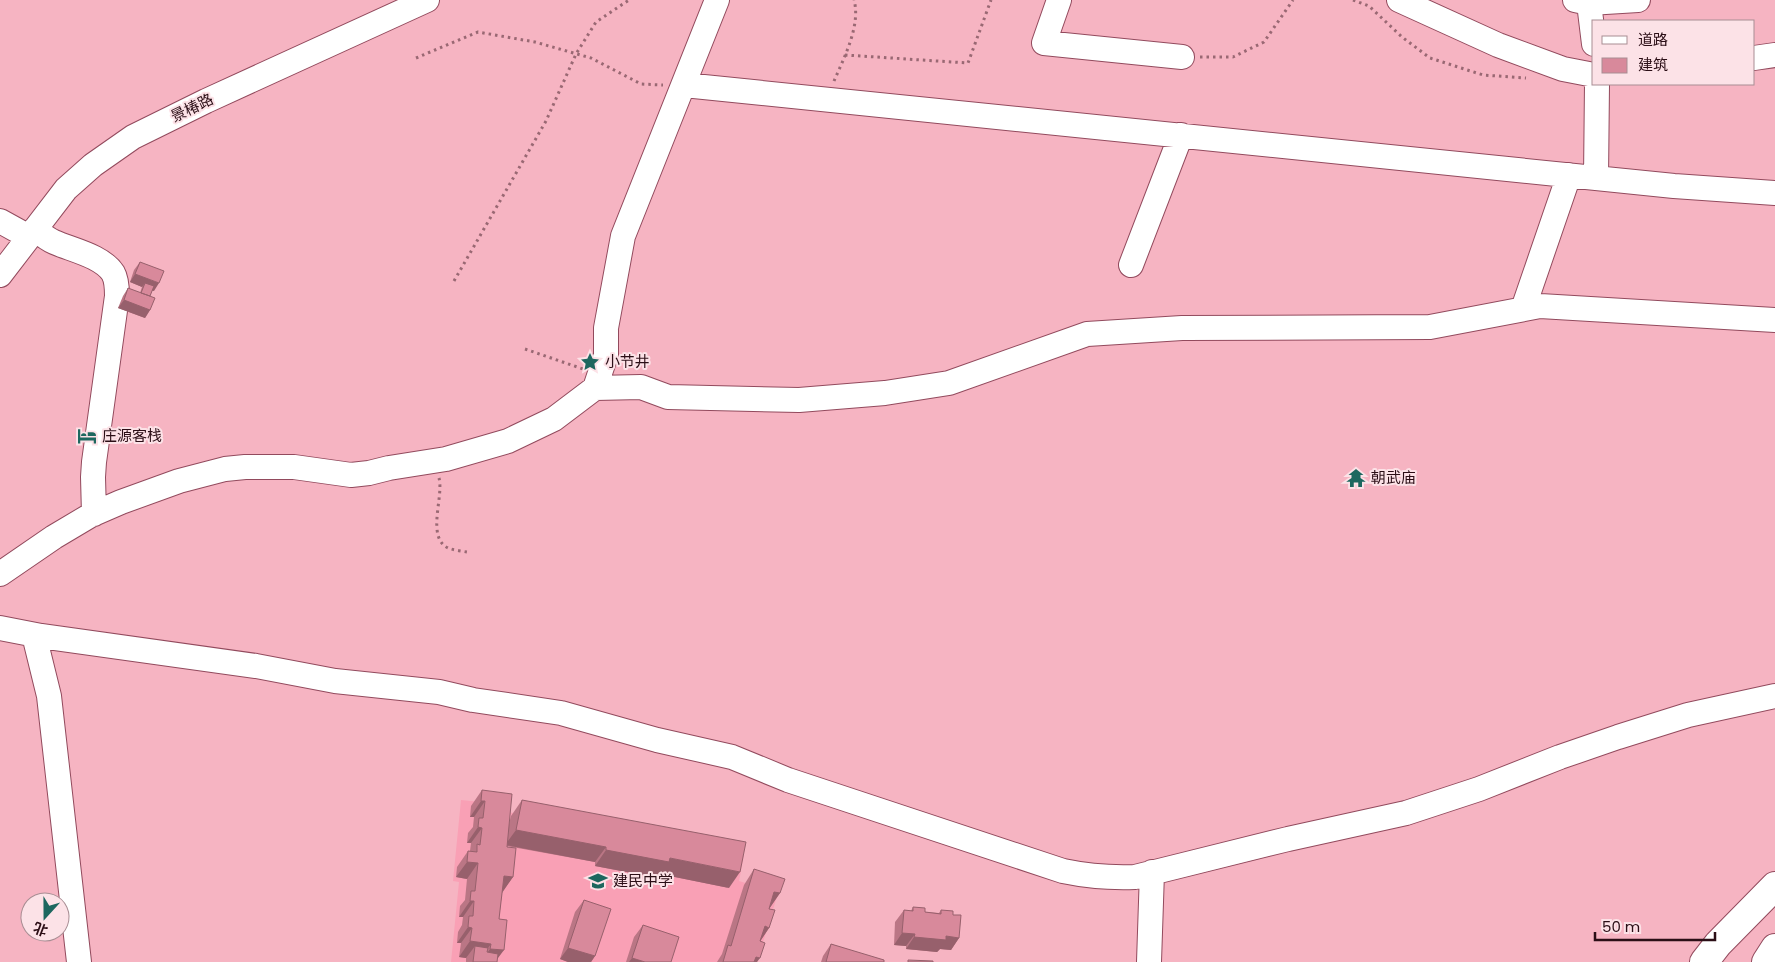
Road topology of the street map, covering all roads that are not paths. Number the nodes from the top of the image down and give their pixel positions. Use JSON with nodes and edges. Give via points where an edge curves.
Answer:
{"nodes":[{"id":1,"x":426,"y":0,"type":"edge"},
{"id":2,"x":717,"y":0,"type":"edge"},
{"id":3,"x":1059,"y":0,"type":"edge"},
{"id":4,"x":1399,"y":0,"type":"edge"},
{"id":5,"x":1638,"y":0,"type":"edge"},
{"id":6,"x":1582,"y":2,"type":"edge"},
{"id":7,"x":1592,"y":37,"type":"edge"},
{"id":8,"x":1775,"y":55,"type":"edge"},
{"id":9,"x":1182,"y":57,"type":"road end"},
{"id":10,"x":1755,"y":58,"type":"edge"},
{"id":11,"x":1592,"y":75,"type":"edge"},
{"id":12,"x":684,"y":85,"type":"junction"},
{"id":13,"x":1597,"y":85,"type":"edge"},
{"id":14,"x":1181,"y":136,"type":"junction"},
{"id":15,"x":1569,"y":175,"type":"junction"},
{"id":16,"x":1596,"y":178,"type":"junction"},
{"id":17,"x":1775,"y":193,"type":"edge"},
{"id":18,"x":0,"y":221,"type":"edge"},
{"id":19,"x":32,"y":233,"type":"junction"},
{"id":20,"x":1131,"y":265,"type":"dead end"},
{"id":21,"x":0,"y":274,"type":"edge"},
{"id":22,"x":1523,"y":309,"type":"junction"},
{"id":23,"x":1775,"y":320,"type":"edge"},
{"id":24,"x":592,"y":379,"type":"junction"},
{"id":25,"x":94,"y":514,"type":"junction"},
{"id":26,"x":0,"y":574,"type":"edge"},
{"id":27,"x":0,"y":628,"type":"edge"},
{"id":28,"x":34,"y":635,"type":"junction"},
{"id":29,"x":1775,"y":696,"type":"edge"},
{"id":30,"x":1152,"y":872,"type":"junction"},
{"id":31,"x":1775,"y":886,"type":"edge"},
{"id":32,"x":1775,"y":948,"type":"edge"},
{"id":33,"x":79,"y":962,"type":"edge"},
{"id":34,"x":1149,"y":962,"type":"edge"},
{"id":35,"x":1704,"y":962,"type":"edge"},
{"id":36,"x":1766,"y":962,"type":"edge"}],
"edges":[{"from":1,"to":19,"type":"street","name":"景椿路","via":[[133,137],[66,189]]},
{"from":2,"to":12,"type":"street"},
{"from":3,"to":9,"type":"street","via":[[1044,43]]},
{"from":4,"to":11,"type":"street","via":[[1498,45],[1563,69]]},
{"from":5,"to":6,"type":"street"},
{"from":6,"to":7,"type":"street"},
{"from":8,"to":10,"type":"street"},
{"from":12,"to":14,"type":"street"},
{"from":12,"to":24,"type":"street","via":[[623,236],[606,328],[606,355]]},
{"from":13,"to":16,"type":"street"},
{"from":14,"to":15,"type":"street"},
{"from":14,"to":20,"type":"street"},
{"from":15,"to":16,"type":"street"},
{"from":15,"to":22,"type":"street"},
{"from":16,"to":17,"type":"street"},
{"from":18,"to":19,"type":"street"},
{"from":19,"to":21,"type":"street","name":"景椿路"},
{"from":19,"to":25,"type":"street","via":[[103,263],[113,273],[117,285],[94,462]]},
{"from":22,"to":23,"type":"street","via":[[1540,306]]},
{"from":22,"to":24,"type":"street","via":[[1430,327],[1182,328],[1087,334],[950,383],[886,393],[799,400],[668,397],[640,387]]},
{"from":24,"to":25,"type":"street","via":[[554,419],[508,441],[466,454],[351,475],[294,467],[225,469],[152,490]]},
{"from":25,"to":26,"type":"street"},
{"from":27,"to":28,"type":"street"},
{"from":28,"to":30,"type":"street","via":[[256,666],[335,681],[439,692],[561,713],[732,757],[788,780],[1063,871],[1116,878]]},
{"from":28,"to":33,"type":"street","via":[[48,696]]},
{"from":29,"to":30,"type":"street","via":[[1688,715],[1618,737],[1406,813]]},
{"from":30,"to":34,"type":"street"},
{"from":31,"to":35,"type":"main road"},
{"from":32,"to":36,"type":"main road"}]}
